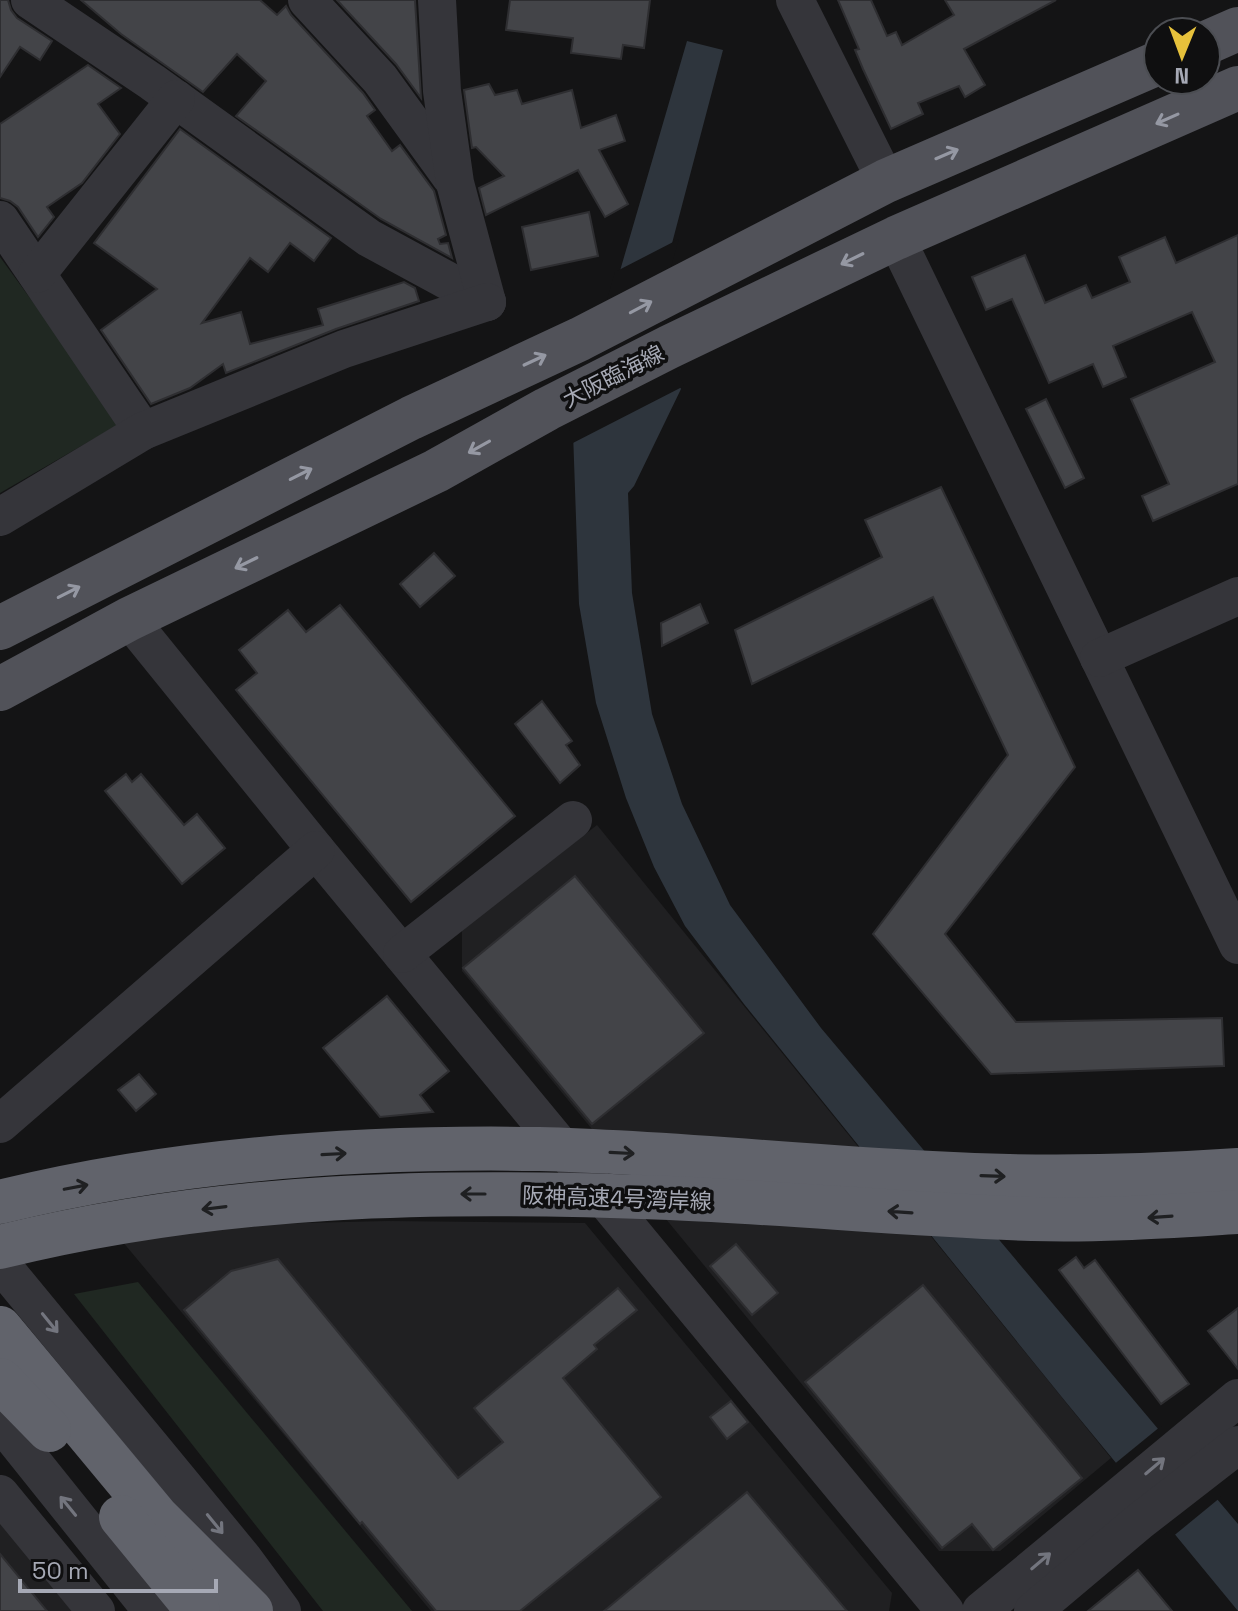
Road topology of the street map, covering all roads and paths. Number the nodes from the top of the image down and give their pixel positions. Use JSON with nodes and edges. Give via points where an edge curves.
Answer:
{"nodes":[{"id":1,"x":30,"y":0,"type":"edge"},
{"id":2,"x":307,"y":0,"type":"edge"},
{"id":3,"x":437,"y":0,"type":"edge"},
{"id":4,"x":795,"y":0,"type":"edge"},
{"id":5,"x":1142,"y":70,"type":"edge"},
{"id":6,"x":1238,"y":88,"type":"edge"},
{"id":7,"x":176,"y":99,"type":"junction"},
{"id":8,"x":886,"y":181,"type":"junction"},
{"id":9,"x":455,"y":183,"type":"junction"},
{"id":10,"x":0,"y":220,"type":"edge"},
{"id":11,"x":896,"y":238,"type":"junction"},
{"id":12,"x":37,"y":274,"type":"junction"},
{"id":13,"x":487,"y":302,"type":"junction"},
{"id":14,"x":143,"y":431,"type":"junction"},
{"id":15,"x":0,"y":517,"type":"edge"},
{"id":16,"x":1238,"y":596,"type":"edge"},
{"id":17,"x":129,"y":619,"type":"junction"},
{"id":18,"x":0,"y":628,"type":"edge"},
{"id":19,"x":1099,"y":658,"type":"junction"},
{"id":20,"x":0,"y":689,"type":"edge"},
{"id":21,"x":573,"y":820,"type":"dead end"},
{"id":22,"x":316,"y":850,"type":"junction"},
{"id":23,"x":1238,"y":945,"type":"edge"},
{"id":24,"x":402,"y":954,"type":"junction"},
{"id":25,"x":0,"y":1124,"type":"edge"},
{"id":26,"x":1238,"y":1170,"type":"edge"},
{"id":27,"x":0,"y":1202,"type":"edge"},
{"id":28,"x":1238,"y":1212,"type":"edge"},
{"id":29,"x":0,"y":1247,"type":"edge"},
{"id":30,"x":0,"y":1263,"type":"edge"},
{"id":31,"x":0,"y":1328,"type":"edge"},
{"id":32,"x":0,"y":1380,"type":"edge"},
{"id":33,"x":1238,"y":1398,"type":"edge"},
{"id":34,"x":0,"y":1421,"type":"edge"},
{"id":35,"x":1214,"y":1448,"type":"edge"},
{"id":36,"x":0,"y":1494,"type":"edge"},
{"id":37,"x":1130,"y":1508,"type":"junction"},
{"id":38,"x":96,"y":1611,"type":"edge"},
{"id":39,"x":152,"y":1611,"type":"edge"},
{"id":40,"x":198,"y":1611,"type":"edge"},
{"id":41,"x":251,"y":1611,"type":"edge"},
{"id":42,"x":282,"y":1611,"type":"edge"},
{"id":43,"x":945,"y":1611,"type":"edge"},
{"id":44,"x":981,"y":1611,"type":"edge"},
{"id":45,"x":1033,"y":1611,"type":"edge"}],
"edges":[{"from":1,"to":7,"type":"street"},
{"from":2,"to":9,"type":"street","via":[[380,79]]},
{"from":3,"to":9,"type":"street"},
{"from":4,"to":8,"type":"street"},
{"from":8,"to":5,"type":"main road","one_way":true},
{"from":6,"to":11,"type":"main road","name":"大阪臨海線","one_way":true},
{"from":7,"to":12,"type":"street"},
{"from":7,"to":13,"type":"street","via":[[369,238]]},
{"from":18,"to":8,"type":"main road","one_way":true},
{"from":9,"to":13,"type":"street"},
{"from":10,"to":12,"type":"street"},
{"from":11,"to":17,"type":"main road","name":"大阪臨海線","one_way":true,"via":[[669,347],[436,471]]},
{"from":11,"to":19,"type":"street"},
{"from":12,"to":14,"type":"street"},
{"from":13,"to":14,"type":"street","via":[[344,349]]},
{"from":14,"to":15,"type":"street"},
{"from":16,"to":19,"type":"street"},
{"from":17,"to":20,"type":"main road","name":"大阪臨海線"},
{"from":17,"to":22,"type":"street"},
{"from":19,"to":23,"type":"street"},
{"from":21,"to":24,"type":"street"},
{"from":22,"to":24,"type":"street"},
{"from":22,"to":25,"type":"street"},
{"from":24,"to":43,"type":"street"},
{"from":27,"to":26,"type":"highway","name":"阪神高速4号湾岸線","one_way":true,"bridge":true,"via":[[180,1169],[287,1156],[424,1150],[541,1149],[1033,1177]]},
{"from":28,"to":29,"type":"highway","name":"阪神高速4号湾岸線","one_way":true,"bridge":true,"via":[[1035,1219],[673,1198],[420,1194],[291,1199],[155,1215]]},
{"from":30,"to":42,"type":"street","one_way":true},
{"from":31,"to":41,"type":"highway","via":[[157,1517]]},
{"from":32,"to":40,"type":"highway","via":[[49,1429]]},
{"from":33,"to":35,"type":"street"},
{"from":39,"to":34,"type":"street","one_way":true},
{"from":35,"to":37,"type":"street"},
{"from":36,"to":38,"type":"street"},
{"from":44,"to":37,"type":"street","one_way":true},
{"from":37,"to":45,"type":"street"}]}
